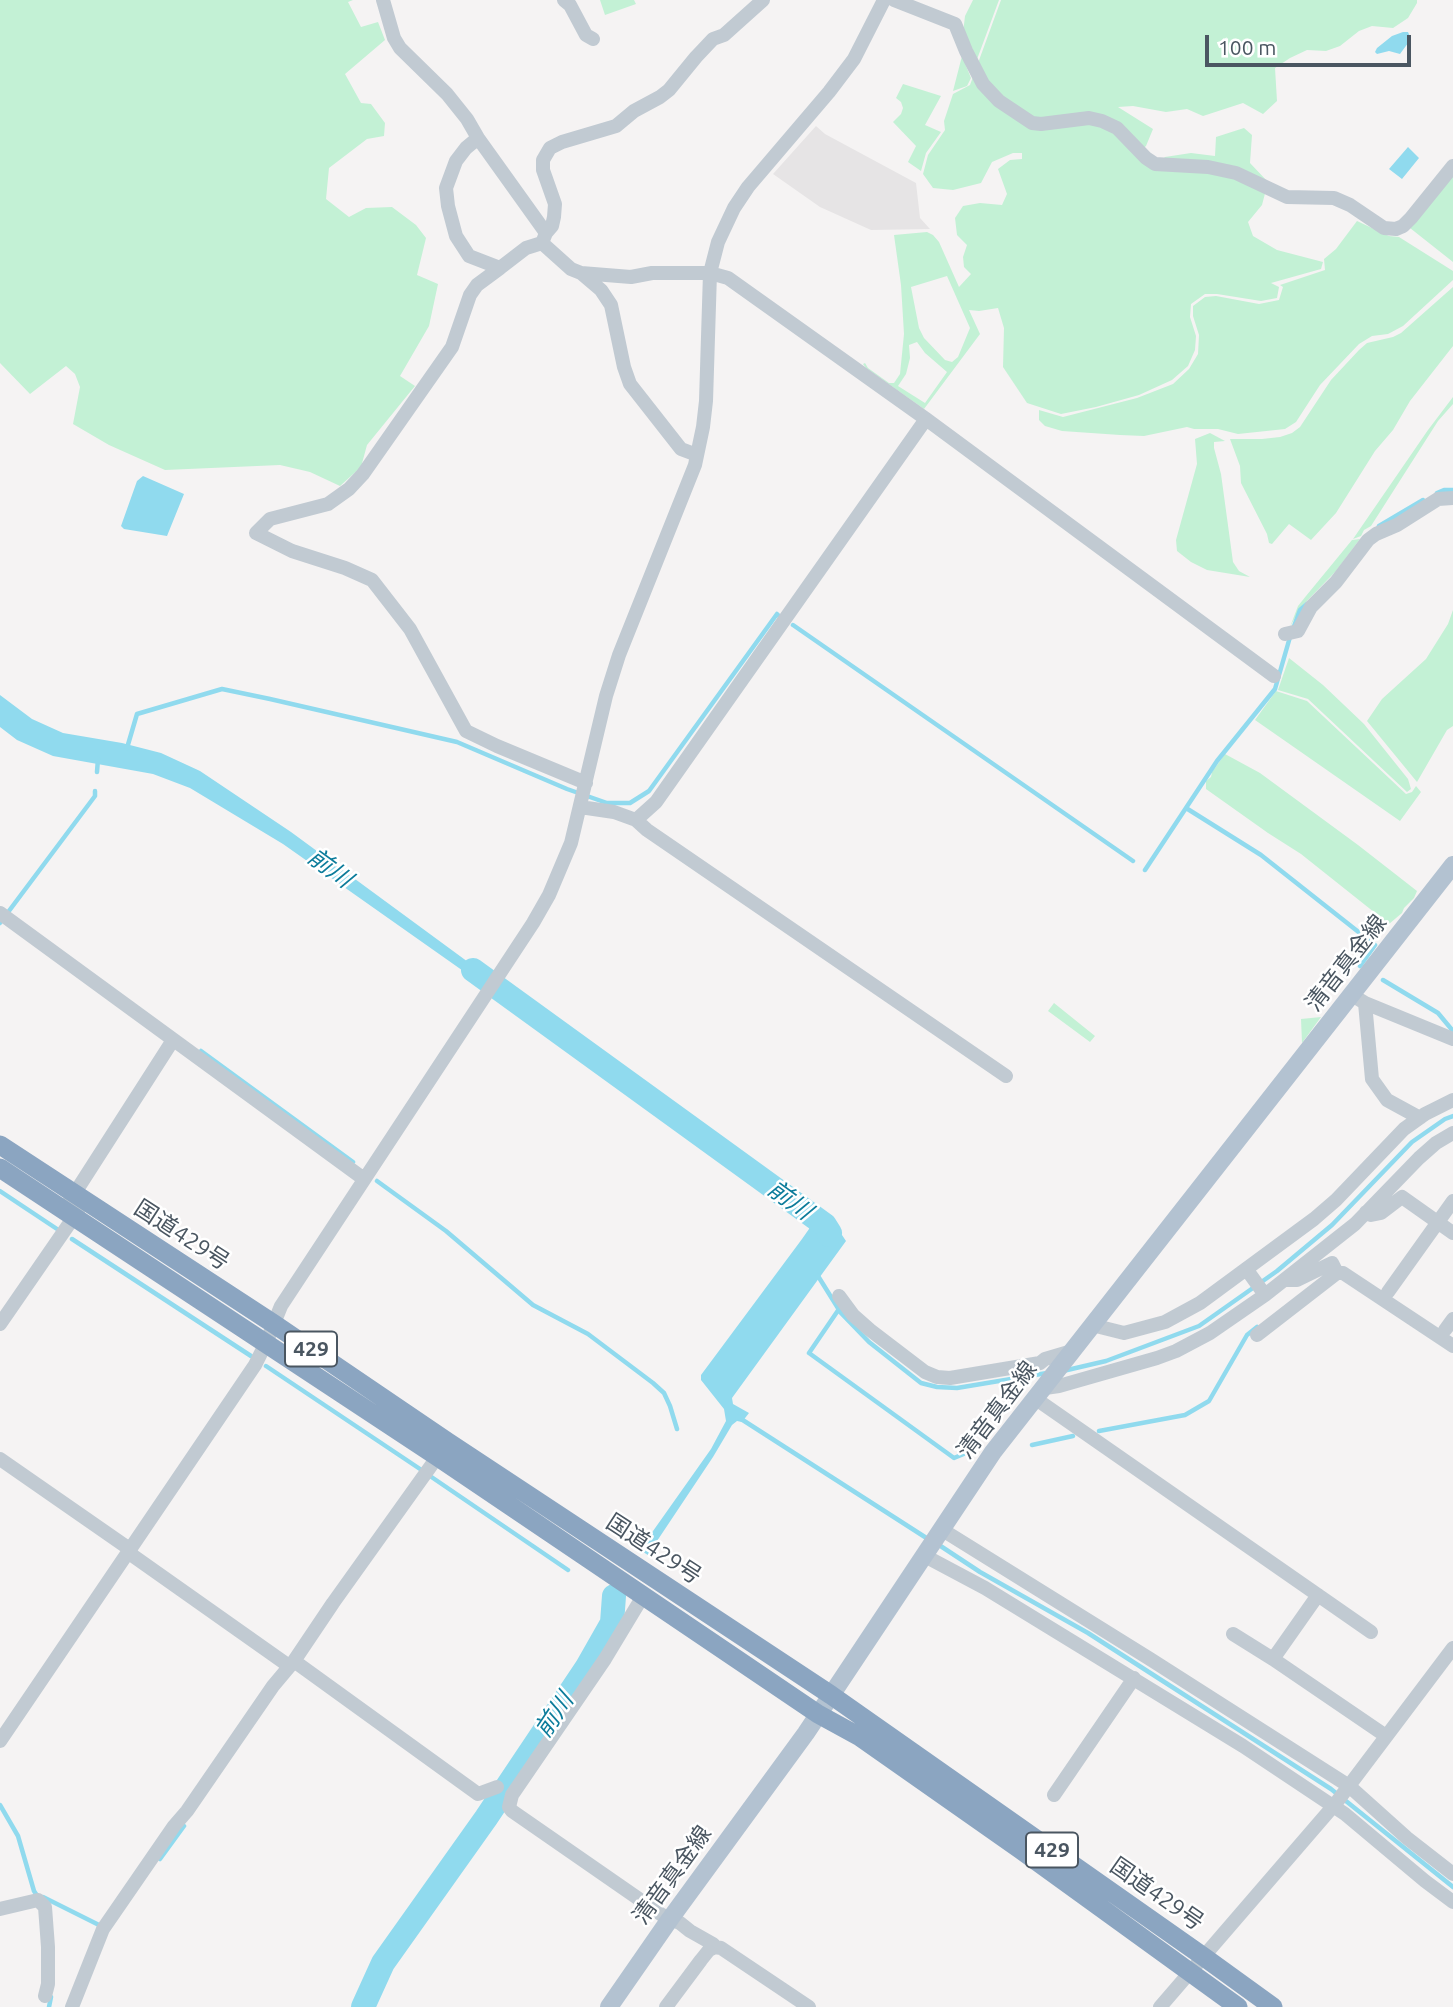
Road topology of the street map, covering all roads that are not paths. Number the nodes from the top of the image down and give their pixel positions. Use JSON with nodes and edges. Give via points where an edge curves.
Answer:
{"nodes":[{"id":1,"x":383,"y":0,"type":"edge"},
{"id":2,"x":564,"y":0,"type":"edge"},
{"id":3,"x":763,"y":0,"type":"edge"},
{"id":4,"x":884,"y":0,"type":"edge"},
{"id":5,"x":894,"y":0,"type":"edge"},
{"id":6,"x":593,"y":38,"type":"dead end"},
{"id":7,"x":478,"y":138,"type":"junction"},
{"id":8,"x":1453,"y":166,"type":"edge"},
{"id":9,"x":544,"y":238,"type":"junction"},
{"id":10,"x":500,"y":268,"type":"junction"},
{"id":11,"x":710,"y":273,"type":"junction"},
{"id":12,"x":581,"y":274,"type":"junction"},
{"id":13,"x":926,"y":419,"type":"junction"},
{"id":14,"x":697,"y":455,"type":"junction"},
{"id":15,"x":1453,"y":498,"type":"edge"},
{"id":16,"x":1290,"y":634,"type":"dead end"},
{"id":17,"x":1274,"y":676,"type":"dead end"},
{"id":18,"x":583,"y":794,"type":"junction"},
{"id":19,"x":636,"y":820,"type":"junction"},
{"id":20,"x":1453,"y":865,"type":"edge"},
{"id":21,"x":3,"y":915,"type":"edge"},
{"id":22,"x":1358,"y":999,"type":"junction"},
{"id":23,"x":1453,"y":1038,"type":"edge"},
{"id":24,"x":173,"y":1040,"type":"junction"},
{"id":25,"x":1006,"y":1076,"type":"dead end"},
{"id":26,"x":1453,"y":1100,"type":"edge"},
{"id":27,"x":1420,"y":1118,"type":"junction"},
{"id":28,"x":1453,"y":1133,"type":"edge"},
{"id":29,"x":0,"y":1145,"type":"edge"},
{"id":30,"x":0,"y":1168,"type":"edge"},
{"id":31,"x":364,"y":1179,"type":"junction"},
{"id":32,"x":1453,"y":1201,"type":"edge"},
{"id":33,"x":74,"y":1206,"type":"junction"},
{"id":34,"x":1366,"y":1212,"type":"junction"},
{"id":35,"x":1438,"y":1222,"type":"junction"},
{"id":36,"x":1453,"y":1233,"type":"edge"},
{"id":37,"x":1335,"y":1270,"type":"junction"},
{"id":38,"x":1250,"y":1274,"type":"junction"},
{"id":39,"x":1283,"y":1281,"type":"junction"},
{"id":40,"x":1388,"y":1292,"type":"dead end"},
{"id":41,"x":1264,"y":1293,"type":"junction"},
{"id":42,"x":839,"y":1296,"type":"dead end"},
{"id":43,"x":0,"y":1324,"type":"edge"},
{"id":44,"x":274,"y":1324,"type":"junction"},
{"id":45,"x":1092,"y":1325,"type":"junction"},
{"id":46,"x":1257,"y":1335,"type":"dead end"},
{"id":47,"x":267,"y":1343,"type":"junction"},
{"id":48,"x":1453,"y":1346,"type":"edge"},
{"id":49,"x":1071,"y":1353,"type":"junction"},
{"id":50,"x":1044,"y":1389,"type":"junction"},
{"id":51,"x":443,"y":1449,"type":"junction"},
{"id":52,"x":0,"y":1459,"type":"edge"},
{"id":53,"x":932,"y":1542,"type":"junction"},
{"id":54,"x":130,"y":1552,"type":"junction"},
{"id":55,"x":641,"y":1594,"type":"junction"},
{"id":56,"x":1318,"y":1595,"type":"junction"},
{"id":57,"x":1371,"y":1632,"type":"dead end"},
{"id":58,"x":1233,"y":1634,"type":"dead end"},
{"id":59,"x":1453,"y":1648,"type":"edge"},
{"id":60,"x":1273,"y":1660,"type":"junction"},
{"id":61,"x":292,"y":1664,"type":"junction"},
{"id":62,"x":1134,"y":1678,"type":"junction"},
{"id":63,"x":831,"y":1695,"type":"junction"},
{"id":64,"x":818,"y":1714,"type":"junction"},
{"id":65,"x":1385,"y":1737,"type":"junction"},
{"id":66,"x":0,"y":1741,"type":"edge"},
{"id":67,"x":497,"y":1787,"type":"dead end"},
{"id":68,"x":1347,"y":1788,"type":"junction"},
{"id":69,"x":1055,"y":1796,"type":"dead end"},
{"id":70,"x":1334,"y":1805,"type":"junction"},
{"id":71,"x":1453,"y":1874,"type":"edge"},
{"id":72,"x":1453,"y":1902,"type":"edge"},
{"id":73,"x":0,"y":1909,"type":"edge"},
{"id":74,"x":670,"y":1919,"type":"junction"},
{"id":75,"x":715,"y":1947,"type":"junction"},
{"id":76,"x":1204,"y":1957,"type":"junction"},
{"id":77,"x":1190,"y":1973,"type":"junction"},
{"id":78,"x":46,"y":1996,"type":"dead end"},
{"id":79,"x":72,"y":2007,"type":"edge"},
{"id":80,"x":610,"y":2007,"type":"edge"},
{"id":81,"x":666,"y":2007,"type":"edge"},
{"id":82,"x":809,"y":2007,"type":"edge"},
{"id":83,"x":1160,"y":2007,"type":"edge"},
{"id":84,"x":1238,"y":2007,"type":"edge"},
{"id":85,"x":1273,"y":2007,"type":"edge"}],
"edges":[{"from":1,"to":7,"type":"street","via":[[400,48],[447,93]]},
{"from":2,"to":6,"type":"street","via":[[586,35]]},
{"from":3,"to":9,"type":"street","via":[[724,35],[713,39],[660,97],[616,126],[550,148],[543,170],[555,204],[552,226]]},
{"from":4,"to":11,"type":"street","via":[[854,59],[741,198],[722,233]]},
{"from":5,"to":8,"type":"street","via":[[955,24],[984,84],[999,101],[1032,123],[1102,121],[1117,128],[1155,164],[1236,173],[1287,197],[1334,198],[1384,228],[1396,229],[1411,218]]},
{"from":7,"to":9,"type":"street"},
{"from":7,"to":10,"type":"street","via":[[456,161],[446,188],[448,206],[456,236],[469,256]]},
{"from":9,"to":10,"type":"street"},
{"from":9,"to":12,"type":"street"},
{"from":10,"to":18,"type":"street","via":[[470,295],[452,347],[363,474],[328,503],[270,519],[256,533],[372,580],[410,629],[466,731]]},
{"from":11,"to":12,"type":"street"},
{"from":11,"to":13,"type":"street","via":[[728,278]]},
{"from":11,"to":14,"type":"street","via":[[706,401]]},
{"from":12,"to":14,"type":"street","via":[[601,290],[611,306],[631,384],[681,449]]},
{"from":13,"to":17,"type":"street"},
{"from":13,"to":19,"type":"street","via":[[656,802]]},
{"from":14,"to":18,"type":"street","via":[[619,654]]},
{"from":15,"to":16,"type":"street","via":[[1438,499],[1368,540],[1311,607],[1298,631]]},
{"from":18,"to":19,"type":"street"},
{"from":18,"to":31,"type":"street","via":[[571,843],[533,923]]},
{"from":19,"to":25,"type":"street"},
{"from":20,"to":22,"type":"main road","name":"清音真金線"},
{"from":21,"to":24,"type":"street"},
{"from":22,"to":23,"type":"street"},
{"from":22,"to":27,"type":"street","via":[[1372,1079],[1387,1100]]},
{"from":22,"to":45,"type":"main road","name":"清音真金線"},
{"from":24,"to":31,"type":"street"},
{"from":24,"to":33,"type":"street"},
{"from":26,"to":27,"type":"street"},
{"from":27,"to":38,"type":"street","via":[[1384,1147],[1336,1200]]},
{"from":28,"to":34,"type":"street","via":[[1419,1158]]},
{"from":29,"to":33,"type":"highway","name":"国道429号","number":"429"},
{"from":30,"to":33,"type":"highway","name":"国道429号","number":"429"},
{"from":31,"to":44,"type":"street","via":[[281,1306]]},
{"from":32,"to":35,"type":"street"},
{"from":33,"to":43,"type":"street"},
{"from":33,"to":44,"type":"highway","name":"国道429号","number":"429"},
{"from":33,"to":47,"type":"highway","name":"国道429号","number":"429"},
{"from":34,"to":35,"type":"street","via":[[1381,1213],[1402,1197]]},
{"from":34,"to":39,"type":"street"},
{"from":35,"to":36,"type":"street"},
{"from":35,"to":40,"type":"street"},
{"from":37,"to":39,"type":"street","via":[[1332,1263],[1297,1280]]},
{"from":37,"to":46,"type":"street"},
{"from":37,"to":48,"type":"street"},
{"from":38,"to":41,"type":"street"},
{"from":38,"to":45,"type":"street","via":[[1164,1322],[1124,1333]]},
{"from":39,"to":41,"type":"street"},
{"from":41,"to":50,"type":"street","via":[[1218,1328],[1175,1351]]},
{"from":42,"to":49,"type":"street","via":[[870,1330],[937,1377],[1040,1363]]},
{"from":44,"to":47,"type":"street"},
{"from":44,"to":51,"type":"highway","name":"国道429号","number":"429"},
{"from":45,"to":49,"type":"main road","name":"清音真金線"},
{"from":47,"to":51,"type":"highway","name":"国道429号","number":"429"},
{"from":47,"to":54,"type":"street"},
{"from":49,"to":50,"type":"main road","name":"清音真金線"},
{"from":50,"to":53,"type":"main road","name":"清音真金線","via":[[993,1452]]},
{"from":50,"to":56,"type":"street"},
{"from":51,"to":55,"type":"highway","name":"国道429号","number":"429"},
{"from":51,"to":61,"type":"street"},
{"from":51,"to":63,"type":"highway","name":"国道429号","number":"429","via":[[620,1555]]},
{"from":52,"to":54,"type":"street"},
{"from":53,"to":62,"type":"street","via":[[985,1588]]},
{"from":53,"to":63,"type":"main road","name":"清音真金線"},
{"from":53,"to":68,"type":"street","via":[[1150,1658]]},
{"from":54,"to":61,"type":"street"},
{"from":54,"to":66,"type":"street"},
{"from":55,"to":64,"type":"highway","name":"国道429号","number":"429"},
{"from":55,"to":74,"type":"street","via":[[605,1659],[512,1795],[509,1807]]},
{"from":56,"to":57,"type":"street"},
{"from":56,"to":60,"type":"street"},
{"from":58,"to":60,"type":"street"},
{"from":59,"to":65,"type":"street"},
{"from":60,"to":65,"type":"street"},
{"from":61,"to":67,"type":"street","via":[[478,1794]]},
{"from":61,"to":79,"type":"street","via":[[104,1928]]},
{"from":62,"to":69,"type":"street"},
{"from":62,"to":70,"type":"street"},
{"from":63,"to":64,"type":"main road","name":"清音真金線"},
{"from":63,"to":76,"type":"highway","name":"国道429号","number":"429"},
{"from":64,"to":74,"type":"main road","name":"清音真金線"},
{"from":64,"to":77,"type":"highway","name":"国道429号","number":"429","via":[[860,1737]]},
{"from":65,"to":68,"type":"street"},
{"from":68,"to":70,"type":"street"},
{"from":68,"to":71,"type":"street"},
{"from":70,"to":72,"type":"street"},
{"from":70,"to":76,"type":"street"},
{"from":73,"to":78,"type":"street","via":[[38,1900],[45,1907]]},
{"from":74,"to":75,"type":"street"},
{"from":74,"to":80,"type":"main road","name":"清音真金線"},
{"from":75,"to":81,"type":"street"},
{"from":75,"to":82,"type":"street"},
{"from":76,"to":77,"type":"street"},
{"from":76,"to":85,"type":"highway","name":"国道429号","number":"429"},
{"from":77,"to":83,"type":"street"},
{"from":77,"to":84,"type":"highway","name":"国道429号","number":"429"}]}
